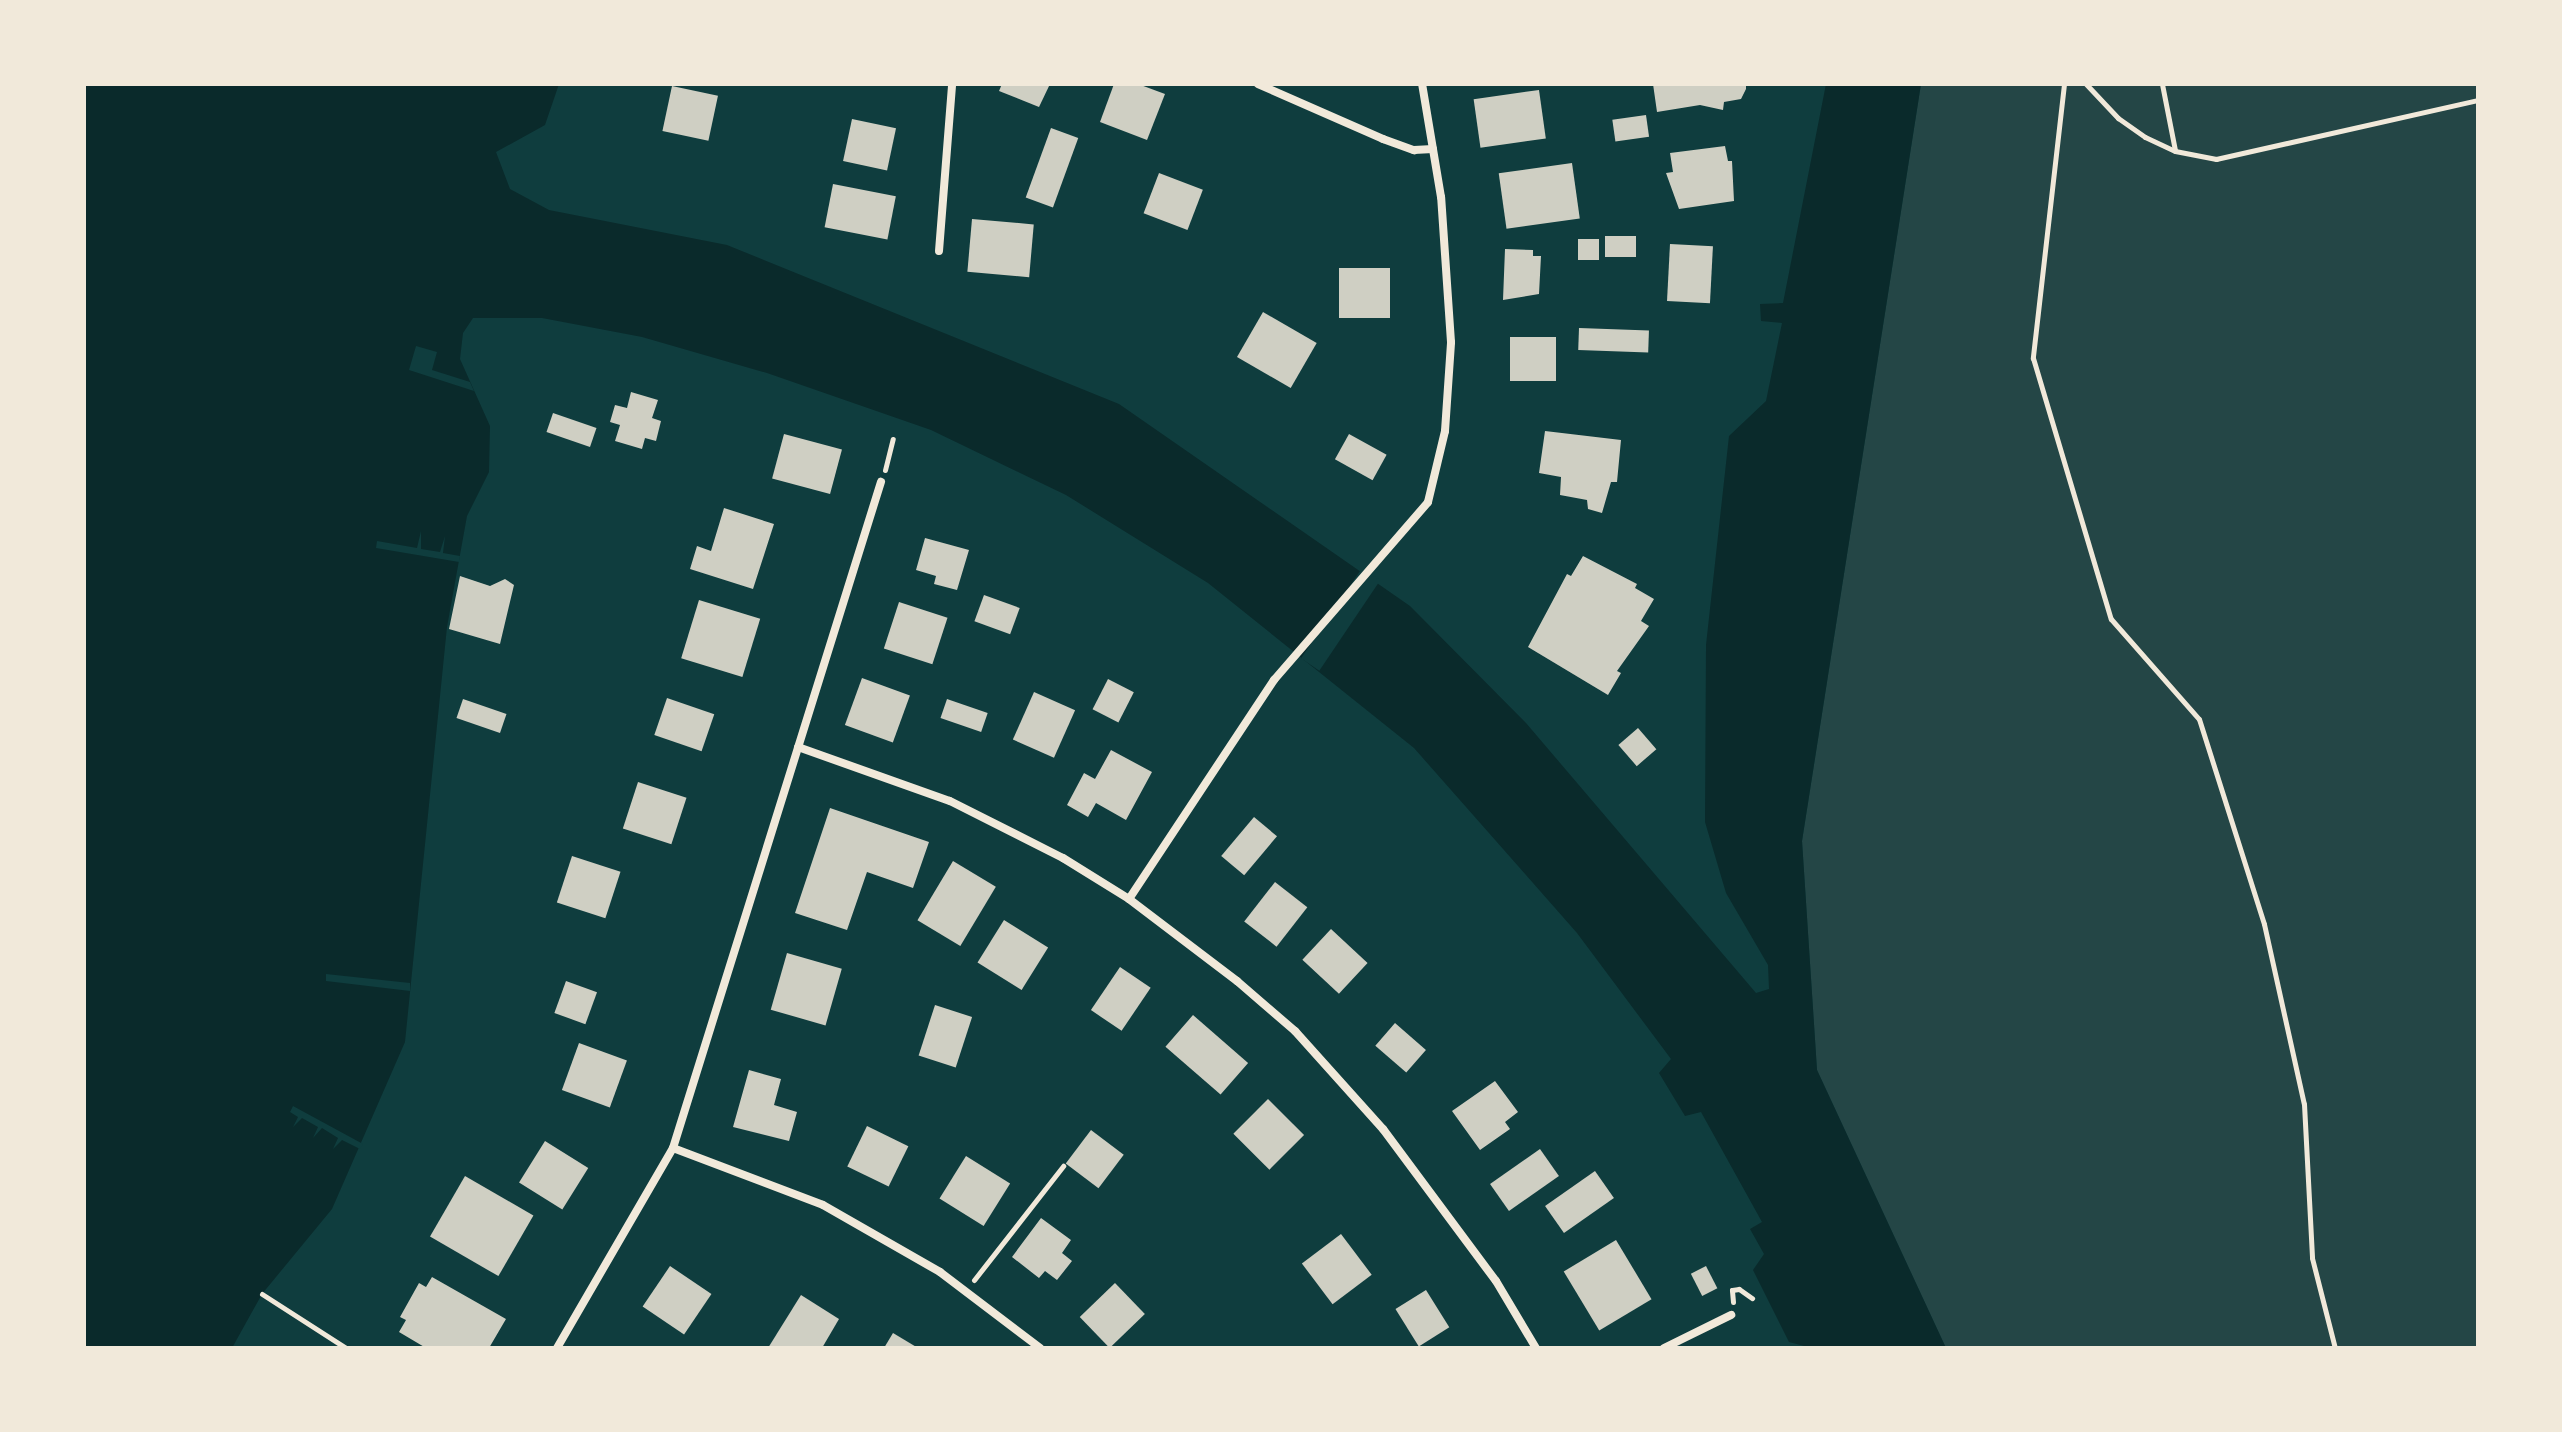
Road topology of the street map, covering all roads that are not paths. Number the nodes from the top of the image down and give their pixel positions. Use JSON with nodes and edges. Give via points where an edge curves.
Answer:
{"nodes":[{"id":1,"x":952,"y":84,"type":"edge"},
{"id":2,"x":1258,"y":84,"type":"edge"},
{"id":3,"x":1422,"y":84,"type":"edge"},
{"id":4,"x":1433,"y":149,"type":"junction"},
{"id":5,"x":939,"y":251,"type":"dead end"},
{"id":6,"x":881,"y":482,"type":"road end"},
{"id":7,"x":798,"y":747,"type":"junction"},
{"id":8,"x":1129,"y":899,"type":"junction"},
{"id":9,"x":673,"y":1148,"type":"junction"},
{"id":10,"x":1731,"y":1315,"type":"dead end"},
{"id":11,"x":557,"y":1348,"type":"edge"},
{"id":12,"x":1040,"y":1348,"type":"edge"},
{"id":13,"x":1536,"y":1348,"type":"edge"},
{"id":14,"x":1664,"y":1348,"type":"edge"}],
"edges":[{"from":1,"to":5,"type":"street"},
{"from":2,"to":4,"type":"street","via":[[1393,143]]},
{"from":3,"to":4,"type":"street"},
{"from":4,"to":8,"type":"street","via":[[1449,304],[1449,399],[1428,502],[1274,680]]},
{"from":6,"to":7,"type":"street"},
{"from":7,"to":8,"type":"street","via":[[974,811]]},
{"from":7,"to":9,"type":"street"},
{"from":8,"to":13,"type":"street","via":[[1255,996],[1350,1089],[1436,1195]]},
{"from":9,"to":11,"type":"street"},
{"from":9,"to":12,"type":"street","via":[[823,1205],[966,1290]]},
{"from":10,"to":14,"type":"street"}]}
